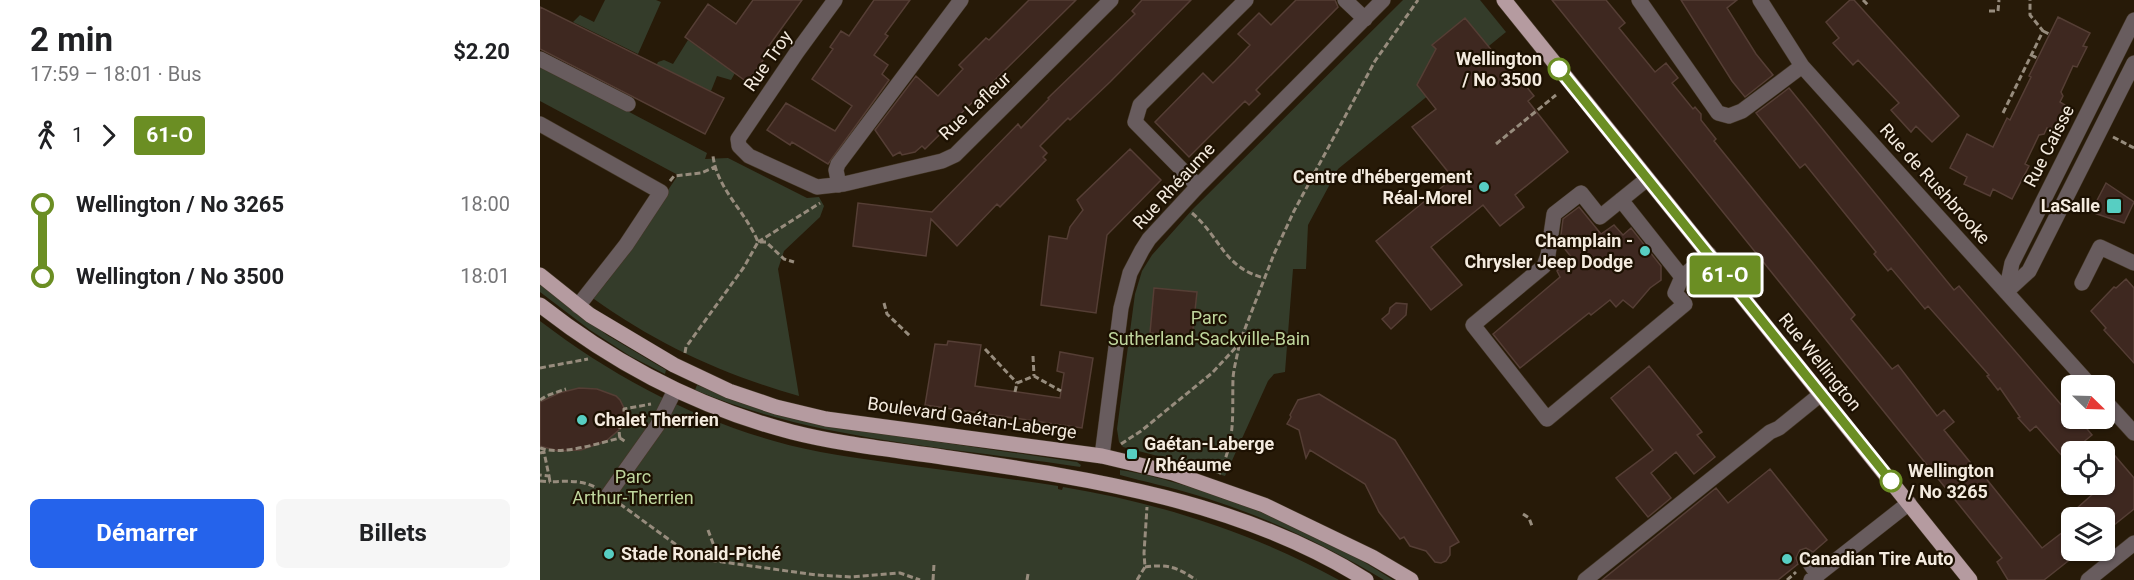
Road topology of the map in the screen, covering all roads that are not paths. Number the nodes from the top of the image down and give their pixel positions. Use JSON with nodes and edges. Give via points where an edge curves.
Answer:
{"nodes":[{"id":1,"x":836,"y":0,"type":"edge"},
{"id":2,"x":961,"y":0,"type":"edge"},
{"id":3,"x":1111,"y":0,"type":"edge"},
{"id":4,"x":1246,"y":0,"type":"edge"},
{"id":5,"x":1346,"y":0,"type":"edge"},
{"id":6,"x":1383,"y":0,"type":"edge"},
{"id":7,"x":1504,"y":0,"type":"edge"},
{"id":8,"x":1639,"y":0,"type":"edge"},
{"id":9,"x":1760,"y":0,"type":"edge"},
{"id":10,"x":1365,"y":19,"type":"junction"},
{"id":11,"x":2134,"y":20,"type":"edge"},
{"id":12,"x":540,"y":59,"type":"edge"},
{"id":13,"x":2134,"y":63,"type":"edge"},
{"id":14,"x":1802,"y":66,"type":"junction"},
{"id":15,"x":628,"y":104,"type":"dead end"},
{"id":16,"x":540,"y":124,"type":"edge"},
{"id":17,"x":739,"y":146,"type":"joint"},
{"id":18,"x":1647,"y":179,"type":"junction"},
{"id":19,"x":839,"y":185,"type":"junction"},
{"id":20,"x":1198,"y":186,"type":"junction"},
{"id":21,"x":1621,"y":200,"type":"junction"},
{"id":22,"x":1708,"y":254,"type":"junction"},
{"id":23,"x":2134,"y":263,"type":"edge"},
{"id":24,"x":540,"y":275,"type":"edge"},
{"id":25,"x":1682,"y":277,"type":"junction"},
{"id":26,"x":2082,"y":283,"type":"dead end"},
{"id":27,"x":2006,"y":292,"type":"junction"},
{"id":28,"x":540,"y":305,"type":"edge"},
{"id":29,"x":578,"y":306,"type":"junction"},
{"id":30,"x":2081,"y":375,"type":"edge"},
{"id":31,"x":675,"y":390,"type":"junction"},
{"id":32,"x":1821,"y":394,"type":"junction"},
{"id":33,"x":2115,"y":412,"type":"edge"},
{"id":34,"x":2134,"y":433,"type":"edge"},
{"id":35,"x":1102,"y":456,"type":"junction"},
{"id":36,"x":608,"y":495,"type":"road end"},
{"id":37,"x":1908,"y":503,"type":"junction"},
{"id":38,"x":2134,"y":543,"type":"edge"},
{"id":39,"x":1809,"y":570,"type":"edge"},
{"id":40,"x":1366,"y":580,"type":"edge"},
{"id":41,"x":1411,"y":580,"type":"edge"},
{"id":42,"x":1585,"y":580,"type":"edge"},
{"id":43,"x":1970,"y":580,"type":"edge"},
{"id":44,"x":2088,"y":580,"type":"edge"}],
"edges":[{"from":1,"to":17,"type":"street","name":"Rue Troy","via":[[741,133]]},
{"from":2,"to":19,"type":"street","via":[[838,164]]},
{"from":3,"to":19,"type":"street","name":"Rue Lafleur","via":[[955,154],[942,161]]},
{"from":4,"to":20,"type":"street","via":[[1140,105],[1135,122]]},
{"from":5,"to":10,"type":"street"},
{"from":6,"to":10,"type":"street","name":"Rue Rhéaume"},
{"from":7,"to":18,"type":"main road","name":"Rue Wellington"},
{"from":8,"to":14,"type":"street","via":[[1718,113],[1730,116],[1742,111]]},
{"from":9,"to":14,"type":"street","name":"Rue de Rushbrooke"},
{"from":10,"to":20,"type":"street","name":"Rue Rhéaume"},
{"from":11,"to":27,"type":"street","name":"Rue Caisse","via":[[2012,263]]},
{"from":12,"to":15,"type":"street"},
{"from":13,"to":27,"type":"street","via":[[2029,271]]},
{"from":14,"to":27,"type":"street","name":"Rue de Rushbrooke"},
{"from":16,"to":29,"type":"street","via":[[661,192]]},
{"from":17,"to":19,"type":"street","name":"Rue Lafleur","via":[[749,156],[811,185]]},
{"from":18,"to":21,"type":"street"},
{"from":18,"to":22,"type":"main road","name":"Rue Wellington"},
{"from":20,"to":35,"type":"street","name":"Rue Rhéaume","via":[[1149,239],[1130,273],[1120,308]]},
{"from":21,"to":25,"type":"street"},
{"from":21,"to":25,"type":"street","via":[[1600,217],[1581,193],[1554,214],[1544,266],[1473,325],[1547,419],[1685,304],[1675,293]]},
{"from":22,"to":25,"type":"street"},
{"from":22,"to":32,"type":"main road","name":"Rue Wellington"},
{"from":23,"to":26,"type":"street","via":[[2100,247]]},
{"from":24,"to":29,"type":"main road","name":"Boulevard Gaétan-Laberge"},
{"from":27,"to":30,"type":"street","name":"Rue de Rushbrooke"},
{"from":28,"to":31,"type":"main road","via":[[601,349]]},
{"from":29,"to":35,"type":"main road","name":"Boulevard Gaétan-Laberge","via":[[674,365],[729,391],[776,406],[826,419]]},
{"from":31,"to":36,"type":"street","via":[[657,426]]},
{"from":31,"to":40,"type":"main road","via":[[726,412],[793,432],[1067,475],[1150,493],[1275,534]]},
{"from":32,"to":37,"type":"main road","name":"Rue Wellington"},
{"from":32,"to":42,"type":"street"},
{"from":33,"to":34,"type":"street"},
{"from":35,"to":41,"type":"main road","name":"Boulevard Gaétan-Laberge","via":[[1173,473],[1264,505]]},
{"from":37,"to":39,"type":"street"},
{"from":37,"to":43,"type":"main road","name":"Rue Wellington"},
{"from":38,"to":44,"type":"street"}]}
